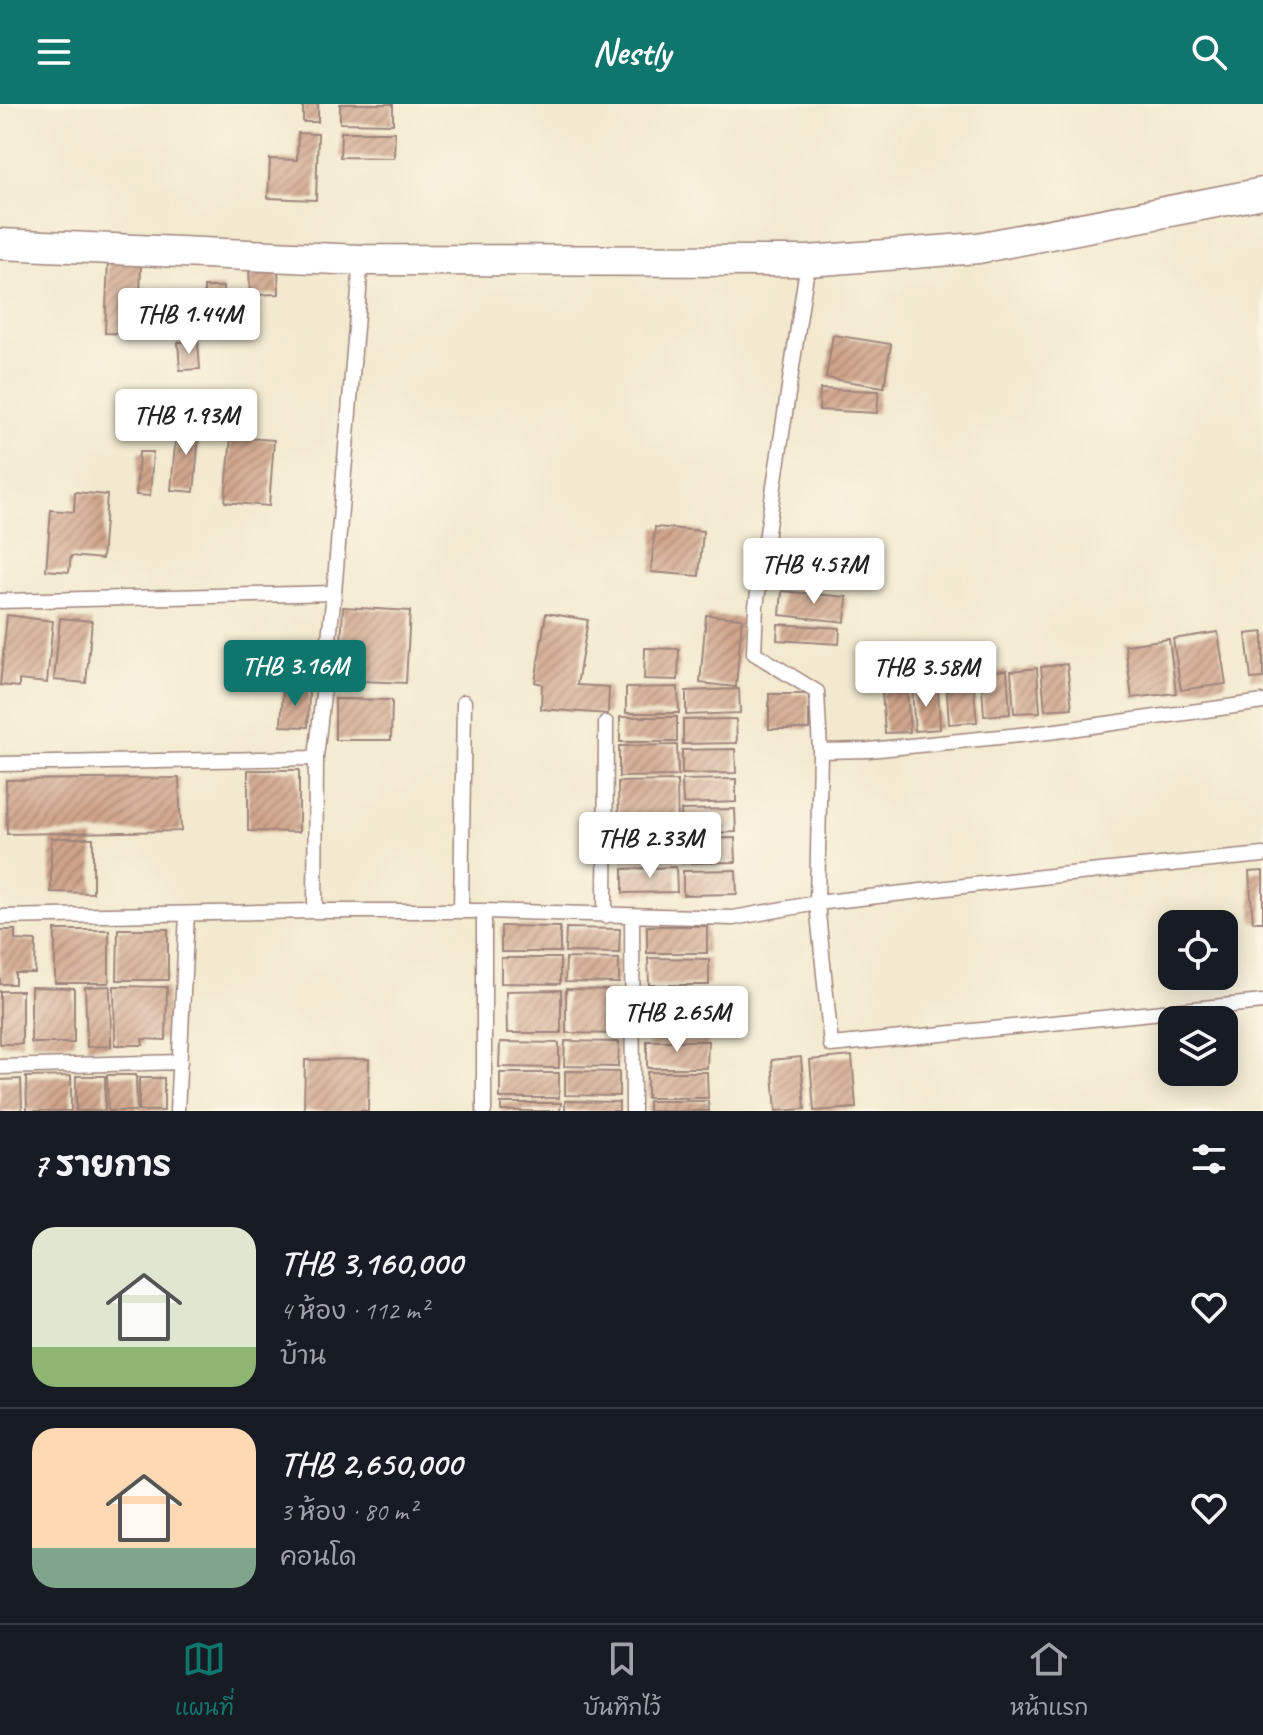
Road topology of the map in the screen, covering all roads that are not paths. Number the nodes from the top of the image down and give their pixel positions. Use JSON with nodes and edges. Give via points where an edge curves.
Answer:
{"nodes":[{"id":1,"x":1263,"y":193,"type":"edge"},
{"id":2,"x":0,"y":244,"type":"edge"},
{"id":3,"x":360,"y":260,"type":"junction"},
{"id":4,"x":808,"y":261,"type":"junction"},
{"id":5,"x":334,"y":593,"type":"junction"},
{"id":6,"x":0,"y":601,"type":"edge"},
{"id":7,"x":464,"y":702,"type":"dead end"},
{"id":8,"x":1263,"y":702,"type":"edge"},
{"id":9,"x":606,"y":723,"type":"dead end"},
{"id":10,"x":820,"y":751,"type":"junction"},
{"id":11,"x":316,"y":758,"type":"junction"},
{"id":12,"x":0,"y":764,"type":"edge"},
{"id":13,"x":1263,"y":855,"type":"edge"},
{"id":14,"x":817,"y":903,"type":"junction"},
{"id":15,"x":315,"y":911,"type":"junction"},
{"id":16,"x":461,"y":911,"type":"junction"},
{"id":17,"x":484,"y":911,"type":"junction"},
{"id":18,"x":187,"y":914,"type":"junction"},
{"id":19,"x":605,"y":916,"type":"junction"},
{"id":20,"x":632,"y":916,"type":"junction"},
{"id":21,"x":0,"y":917,"type":"edge"},
{"id":22,"x":1263,"y":1002,"type":"edge"},
{"id":23,"x":180,"y":1062,"type":"junction"},
{"id":24,"x":0,"y":1067,"type":"edge"},
{"id":25,"x":177,"y":1111,"type":"edge"},
{"id":26,"x":484,"y":1111,"type":"edge"},
{"id":27,"x":633,"y":1111,"type":"edge"}],
"edges":[{"from":1,"to":4,"type":"street","via":[[978,248]]},
{"from":2,"to":3,"type":"street"},
{"from":3,"to":4,"type":"street"},
{"from":3,"to":5,"type":"lane"},
{"from":4,"to":10,"type":"lane","via":[[756,606],[754,653],[817,692]]},
{"from":5,"to":6,"type":"lane"},
{"from":5,"to":11,"type":"lane"},
{"from":7,"to":16,"type":"lane"},
{"from":8,"to":10,"type":"lane","via":[[1049,732]]},
{"from":9,"to":19,"type":"lane"},
{"from":10,"to":14,"type":"lane"},
{"from":11,"to":12,"type":"lane"},
{"from":11,"to":15,"type":"lane"},
{"from":13,"to":14,"type":"lane"},
{"from":14,"to":20,"type":"lane","via":[[733,918]]},
{"from":14,"to":22,"type":"lane","via":[[831,1045]]},
{"from":15,"to":16,"type":"lane"},
{"from":15,"to":18,"type":"lane"},
{"from":16,"to":17,"type":"lane"},
{"from":17,"to":19,"type":"lane"},
{"from":17,"to":26,"type":"lane"},
{"from":18,"to":21,"type":"lane"},
{"from":18,"to":23,"type":"lane"},
{"from":19,"to":20,"type":"lane"},
{"from":20,"to":27,"type":"lane"},
{"from":23,"to":24,"type":"lane"},
{"from":23,"to":25,"type":"lane"}]}
